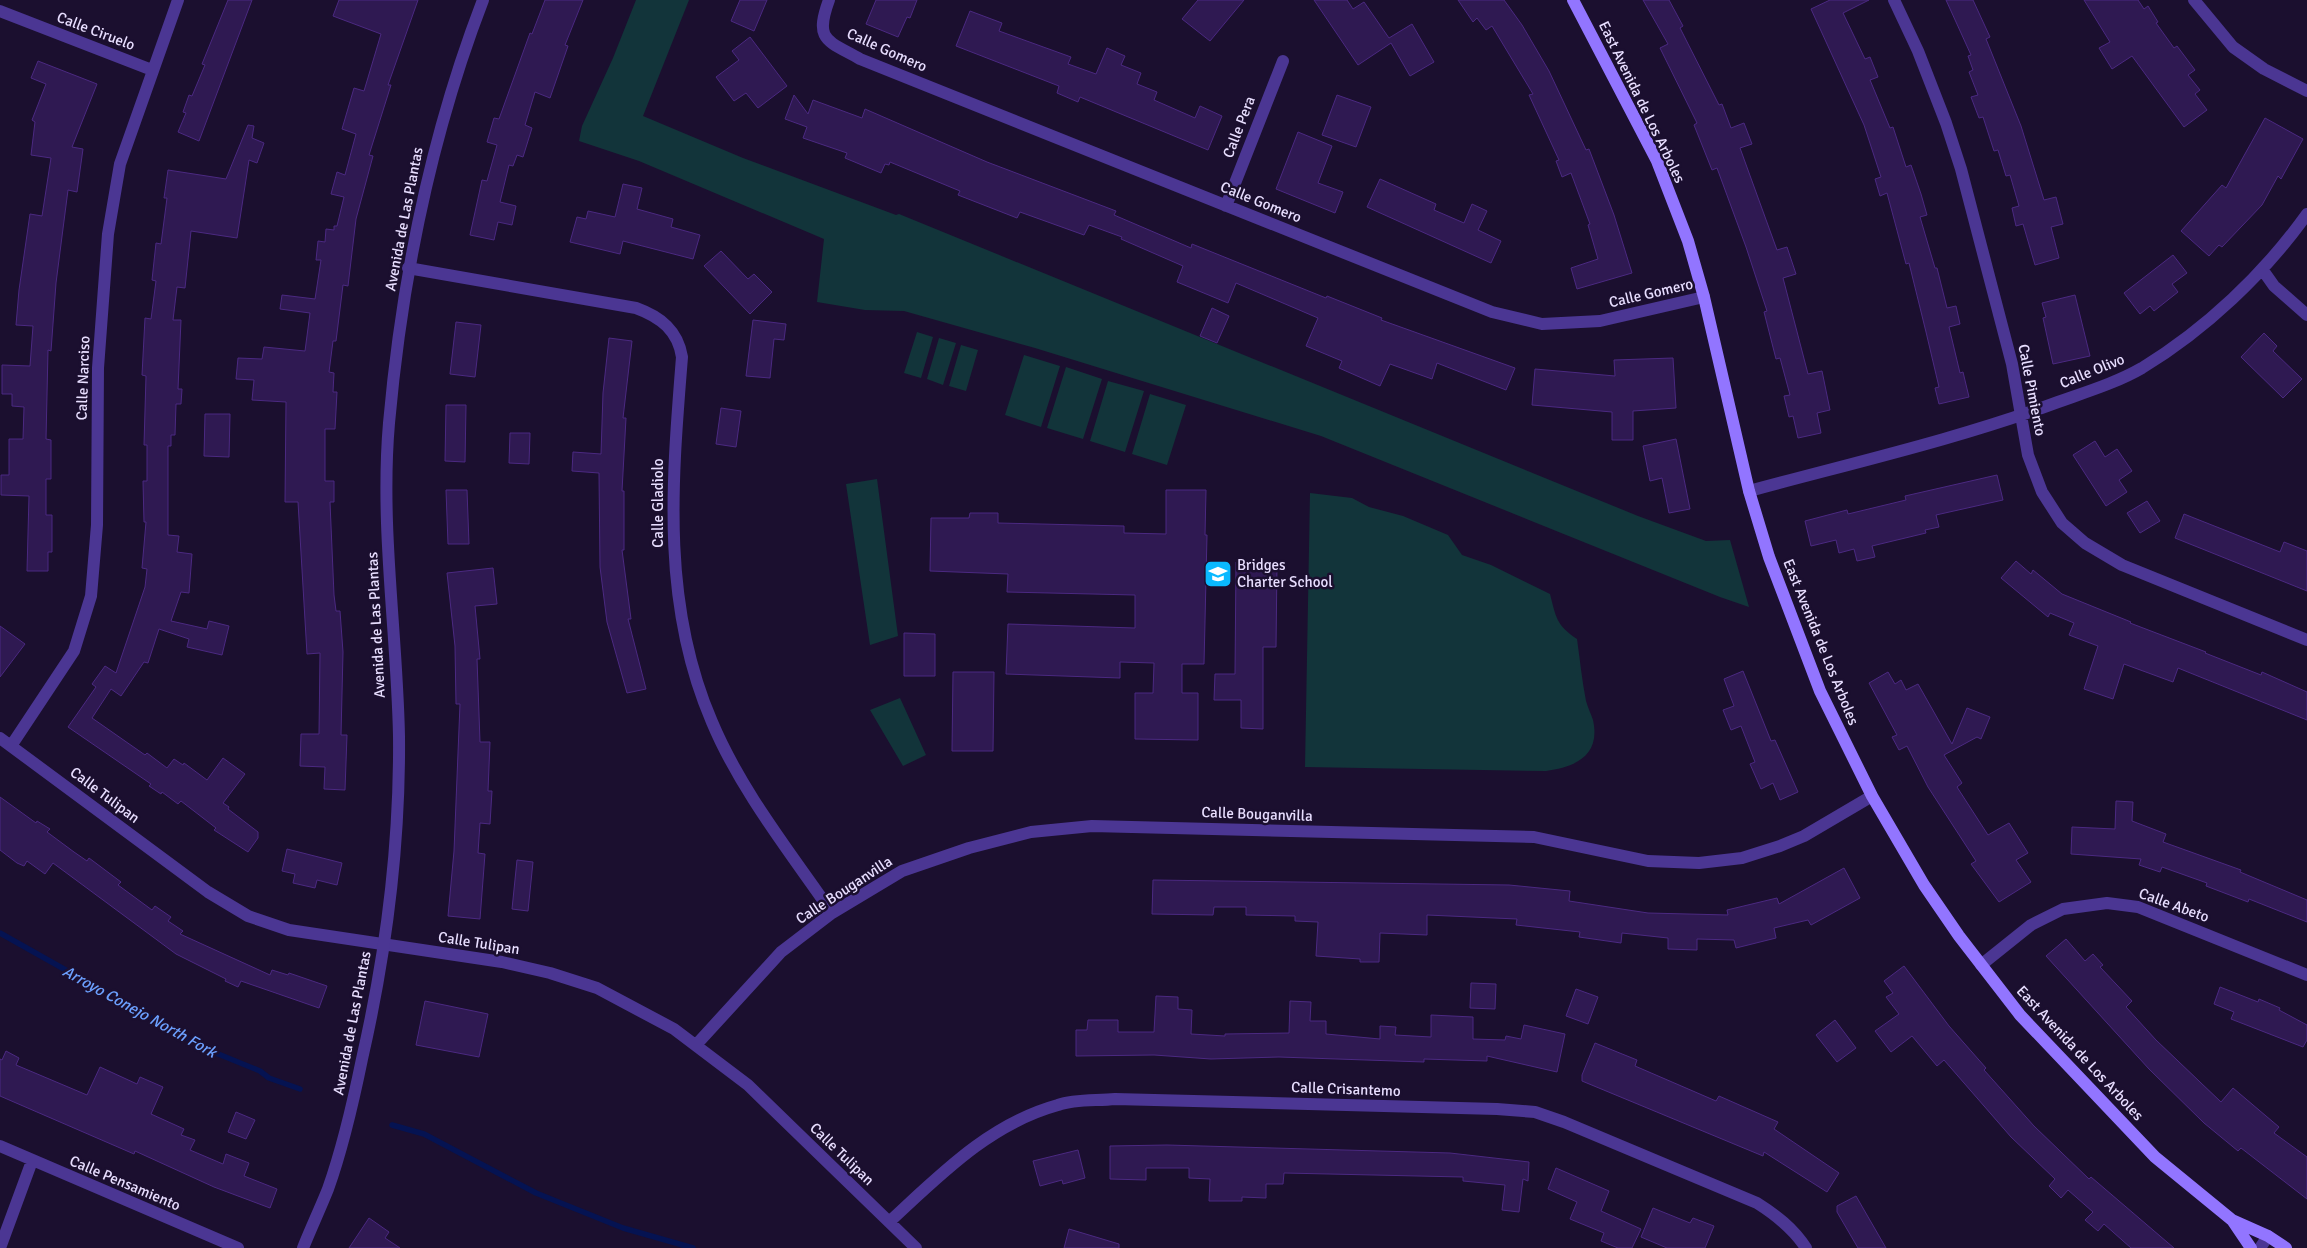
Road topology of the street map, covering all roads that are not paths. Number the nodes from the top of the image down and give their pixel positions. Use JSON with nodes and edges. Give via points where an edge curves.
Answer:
{"nodes":[{"id":1,"x":178,"y":0,"type":"edge"},
{"id":2,"x":483,"y":0,"type":"edge"},
{"id":3,"x":829,"y":0,"type":"edge"},
{"id":4,"x":1573,"y":0,"type":"edge"},
{"id":5,"x":1894,"y":0,"type":"edge"},
{"id":6,"x":2194,"y":0,"type":"edge"},
{"id":7,"x":0,"y":10,"type":"edge"},
{"id":8,"x":1283,"y":61,"type":"dead end"},
{"id":9,"x":152,"y":70,"type":"junction"},
{"id":10,"x":2307,"y":91,"type":"edge"},
{"id":11,"x":1226,"y":206,"type":"junction"},
{"id":12,"x":2307,"y":214,"type":"edge"},
{"id":13,"x":408,"y":268,"type":"junction"},
{"id":14,"x":2262,"y":270,"type":"junction"},
{"id":15,"x":1704,"y":297,"type":"junction"},
{"id":16,"x":2307,"y":315,"type":"edge"},
{"id":17,"x":2021,"y":416,"type":"junction"},
{"id":18,"x":1749,"y":492,"type":"junction"},
{"id":19,"x":2307,"y":640,"type":"edge"},
{"id":20,"x":0,"y":738,"type":"edge"},
{"id":21,"x":11,"y":746,"type":"junction"},
{"id":22,"x":1872,"y":796,"type":"junction"},
{"id":23,"x":832,"y":913,"type":"junction"},
{"id":24,"x":384,"y":945,"type":"junction"},
{"id":25,"x":1981,"y":965,"type":"junction"},
{"id":26,"x":2307,"y":975,"type":"edge"},
{"id":27,"x":696,"y":1045,"type":"junction"},
{"id":28,"x":0,"y":1146,"type":"edge"},
{"id":29,"x":32,"y":1161,"type":"junction"},
{"id":30,"x":2232,"y":1220,"type":"junction"},
{"id":31,"x":889,"y":1222,"type":"junction"},
{"id":32,"x":2268,"y":1236,"type":"junction"},
{"id":33,"x":0,"y":1248,"type":"edge"},
{"id":34,"x":238,"y":1248,"type":"edge"},
{"id":35,"x":303,"y":1248,"type":"edge"},
{"id":36,"x":916,"y":1248,"type":"edge"},
{"id":37,"x":1806,"y":1248,"type":"edge"},
{"id":38,"x":2251,"y":1248,"type":"edge"},
{"id":39,"x":2260,"y":1248,"type":"edge"},
{"id":40,"x":2286,"y":1248,"type":"edge"}],
"edges":[{"from":1,"to":9,"type":"street","name":"Calle Narciso"},
{"from":2,"to":13,"type":"street","name":"Avenida de Las Plantas","via":[[460,60],[438,135]]},
{"from":3,"to":11,"type":"street","name":"Calle Gomero","via":[[822,24],[824,34],[828,41],[860,59]]},
{"from":4,"to":15,"type":"main road","name":"East Avenida de Los Arboles","via":[[1657,161],[1688,241]]},
{"from":5,"to":17,"type":"street","name":"Calle Pimiento","via":[[1922,60],[1960,169],[2007,347]]},
{"from":6,"to":10,"type":"street","via":[[2233,47],[2264,69]]},
{"from":7,"to":9,"type":"street","name":"Calle Ciruelo"},
{"from":8,"to":11,"type":"street","name":"Calle Pera"},
{"from":9,"to":21,"type":"street","name":"Calle Narciso","via":[[120,164],[108,234],[98,368],[97,534],[91,596],[74,651]]},
{"from":11,"to":15,"type":"street","name":"Calle Gomero","via":[[1492,312],[1542,324],[1600,321]]},
{"from":12,"to":14,"type":"street","name":"Calle Olivo"},
{"from":13,"to":23,"type":"street","name":"Calle Gladiolo","via":[[636,308],[650,313],[673,332],[680,344],[682,357],[672,535],[677,592],[694,670],[721,740],[760,808]]},
{"from":13,"to":24,"type":"street","name":"Avenida de Las Plantas","via":[[389,425],[387,530],[398,736],[394,851]]},
{"from":14,"to":16,"type":"street","via":[[2274,286]]},
{"from":14,"to":17,"type":"street","name":"Calle Olivo","via":[[2196,331],[2142,368]]},
{"from":15,"to":18,"type":"main road","name":"East Avenida de Los Arboles"},
{"from":17,"to":18,"type":"street","name":"Calle Olivo"},
{"from":17,"to":19,"type":"street","name":"Calle Pimiento","via":[[2028,455],[2042,492],[2062,523],[2085,543],[2122,565]]},
{"from":18,"to":22,"type":"main road","name":"East Avenida de Los Arboles","via":[[1769,557],[1820,691]]},
{"from":20,"to":21,"type":"street","name":"Calle Tulipan"},
{"from":21,"to":24,"type":"street","name":"Calle Tulipan","via":[[208,892],[248,916],[289,930]]},
{"from":22,"to":23,"type":"street","name":"Calle Bouganvilla","via":[[1804,836],[1780,846],[1742,858],[1699,863],[1648,860],[1534,838],[1092,826],[1032,832],[969,848],[902,871]]},
{"from":22,"to":25,"type":"main road","name":"East Avenida de Los Arboles","via":[[1924,884]]},
{"from":23,"to":27,"type":"street","name":"Calle Bouganvilla","via":[[781,952]]},
{"from":24,"to":27,"type":"street","name":"Calle Tulipan","via":[[502,962],[598,988],[674,1029]]},
{"from":24,"to":35,"type":"street","name":"Avenida de Las Plantas","via":[[344,1140]]},
{"from":25,"to":26,"type":"street","name":"Calle Abeto","via":[[2031,925],[2063,909],[2107,903],[2138,906]]},
{"from":25,"to":30,"type":"main road","name":"East Avenida de Los Arboles","via":[[2020,1016],[2155,1157]]},
{"from":27,"to":31,"type":"street","name":"Calle Tulipan","via":[[748,1085]]},
{"from":28,"to":29,"type":"street","name":"Calle Pensamiento"},
{"from":29,"to":33,"type":"street"},
{"from":29,"to":34,"type":"street","name":"Calle Pensamiento"},
{"from":30,"to":32,"type":"main road","name":"East Avenida de Los Arboles"},
{"from":30,"to":38,"type":"main road","name":"East Avenida de Los Arboles"},
{"from":31,"to":36,"type":"street","name":"Calle Tulipan"},
{"from":31,"to":37,"type":"street","name":"Calle Crisantemo","via":[[960,1156],[1009,1123],[1059,1104],[1115,1099],[1497,1109],[1535,1112],[1564,1122],[1757,1203],[1779,1217]]},
{"from":32,"to":39,"type":"street"},
{"from":32,"to":40,"type":"main road","name":"East Avenida de Los Arboles"}]}
